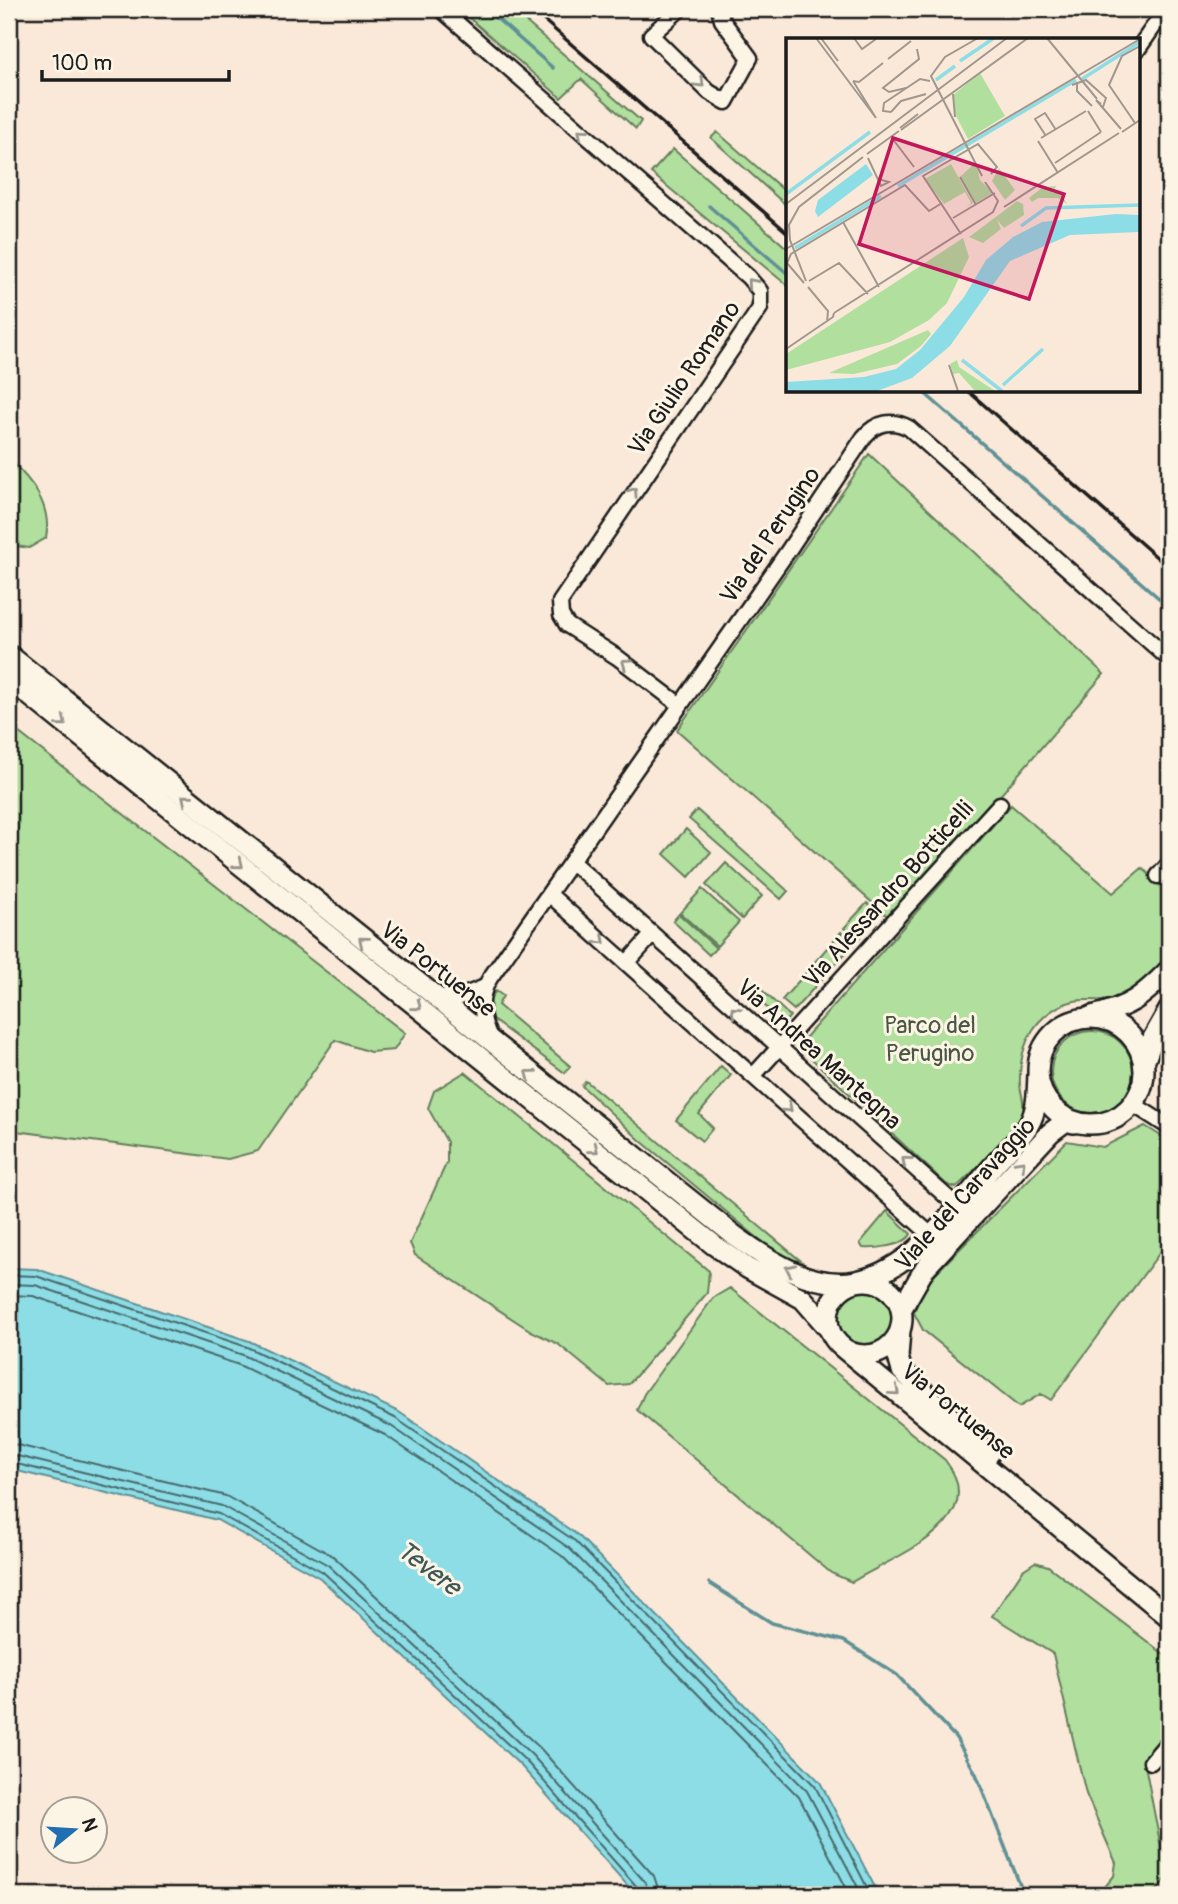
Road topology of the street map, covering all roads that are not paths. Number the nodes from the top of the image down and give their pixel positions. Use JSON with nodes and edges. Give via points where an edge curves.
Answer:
{"nodes":[{"id":1,"x":441,"y":9,"type":"edge"},
{"id":2,"x":680,"y":9,"type":"edge"},
{"id":3,"x":712,"y":9,"type":"edge"},
{"id":4,"x":1166,"y":9,"type":"edge"},
{"id":5,"x":720,"y":15,"type":"edge"},
{"id":6,"x":1140,"y":46,"type":"edge"},
{"id":7,"x":9,"y":655,"type":"edge"},
{"id":8,"x":1169,"y":659,"type":"edge"},
{"id":9,"x":9,"y":679,"type":"edge"},
{"id":10,"x":680,"y":705,"type":"junction"},
{"id":11,"x":1000,"y":804,"type":"dead end"},
{"id":12,"x":572,"y":862,"type":"junction"},
{"id":13,"x":1169,"y":864,"type":"edge"},
{"id":14,"x":1158,"y":876,"type":"dead end"},
{"id":15,"x":550,"y":894,"type":"junction"},
{"id":16,"x":652,"y":935,"type":"junction"},
{"id":17,"x":627,"y":963,"type":"junction"},
{"id":18,"x":1169,"y":970,"type":"edge"},
{"id":19,"x":485,"y":987,"type":"junction"},
{"id":20,"x":433,"y":998,"type":"junction"},
{"id":21,"x":1169,"y":1010,"type":"edge"},
{"id":22,"x":1081,"y":1018,"type":"junction"},
{"id":23,"x":493,"y":1045,"type":"junction"},
{"id":24,"x":778,"y":1049,"type":"junction"},
{"id":25,"x":1144,"y":1063,"type":"junction"},
{"id":26,"x":1038,"y":1074,"type":"junction"},
{"id":27,"x":753,"y":1076,"type":"junction"},
{"id":28,"x":1133,"y":1104,"type":"junction"},
{"id":29,"x":1074,"y":1122,"type":"junction"},
{"id":30,"x":1169,"y":1127,"type":"edge"},
{"id":31,"x":957,"y":1206,"type":"junction"},
{"id":32,"x":931,"y":1235,"type":"junction"},
{"id":33,"x":856,"y":1281,"type":"junction"},
{"id":34,"x":901,"y":1320,"type":"junction"},
{"id":35,"x":829,"y":1329,"type":"junction"},
{"id":36,"x":843,"y":1348,"type":"junction"},
{"id":37,"x":1042,"y":1512,"type":"junction"},
{"id":38,"x":1169,"y":1618,"type":"edge"},
{"id":39,"x":1169,"y":1741,"type":"edge"},
{"id":40,"x":1151,"y":1762,"type":"dead end"}],
"edges":[{"from":10,"to":1,"type":"street","name":"Via Giulio Romano","one_way":true,"via":[[567,625],[560,602],[758,311],[760,291]]},
{"from":2,"to":5,"type":"street","one_way":true,"via":[[651,35],[709,92],[726,102],[750,58]]},
{"from":3,"to":5,"type":"street"},
{"from":4,"to":6,"type":"street"},
{"from":20,"to":7,"type":"street","name":"Via Portuense","one_way":true},
{"from":8,"to":10,"type":"street","name":"Via del Perugino","via":[[909,428],[890,423],[866,434]]},
{"from":9,"to":35,"type":"street","name":"Via Portuense","one_way":true,"via":[[714,1245],[808,1303]]},
{"from":10,"to":12,"type":"street","name":"Via del Perugino"},
{"from":11,"to":24,"type":"street","name":"Via Alessandro Botticelli"},
{"from":12,"to":15,"type":"street","name":"Via del Perugino"},
{"from":12,"to":16,"type":"street","name":"Via Andrea Mantegna"},
{"from":13,"to":14,"type":"street"},
{"from":15,"to":17,"type":"street","one_way":true},
{"from":15,"to":19,"type":"street","name":"Via del Perugino"},
{"from":16,"to":17,"type":"street"},
{"from":24,"to":16,"type":"street","name":"Via Andrea Mantegna","one_way":true},
{"from":17,"to":27,"type":"street"},
{"from":18,"to":22,"type":"street","via":[[1140,999],[1121,1009]]},
{"from":19,"to":20,"type":"street","via":[[459,997]]},
{"from":19,"to":23,"type":"street","via":[[481,1014]]},
{"from":20,"to":23,"type":"street","name":"Via Portuense"},
{"from":21,"to":25,"type":"street"},
{"from":22,"to":25,"type":"street","via":[[1098,1018],[1122,1028],[1139,1047]]},
{"from":22,"to":26,"type":"street","via":[[1049,1038]]},
{"from":33,"to":23,"type":"street","name":"Via Portuense","one_way":true,"via":[[830,1282],[805,1276],[760,1253]]},
{"from":24,"to":27,"type":"street","name":"Via Alessandro Botticelli"},
{"from":31,"to":24,"type":"street","name":"Via Andrea Mantegna","one_way":true},
{"from":25,"to":28,"type":"street","via":[[1144,1080]]},
{"from":26,"to":29,"type":"street","via":[[1048,1104]]},
{"from":26,"to":31,"type":"street","name":"Viale del Caravaggio","via":[[1037,1103],[1028,1126]]},
{"from":27,"to":32,"type":"street","one_way":true},
{"from":28,"to":29,"type":"street","via":[[1107,1123]]},
{"from":28,"to":30,"type":"street"},
{"from":34,"to":29,"type":"street","name":"Viale del Caravaggio","one_way":true,"via":[[912,1286],[933,1259],[1050,1133],[1066,1121]]},
{"from":31,"to":32,"type":"street","name":"Viale del Caravaggio"},
{"from":32,"to":33,"type":"street","name":"Viale del Caravaggio","via":[[892,1265]]},
{"from":33,"to":34,"type":"street","via":[[879,1283],[889,1290]]},
{"from":33,"to":35,"type":"street","via":[[836,1294],[830,1305]]},
{"from":34,"to":36,"type":"street","via":[[895,1340],[876,1353]]},
{"from":34,"to":37,"type":"street","name":"Via Portuense","via":[[898,1350],[902,1371]]},
{"from":35,"to":36,"type":"street"},
{"from":36,"to":37,"type":"street","name":"Via Portuense","one_way":true},
{"from":37,"to":38,"type":"street","name":"Via Portuense"},
{"from":39,"to":40,"type":"street"}]}
